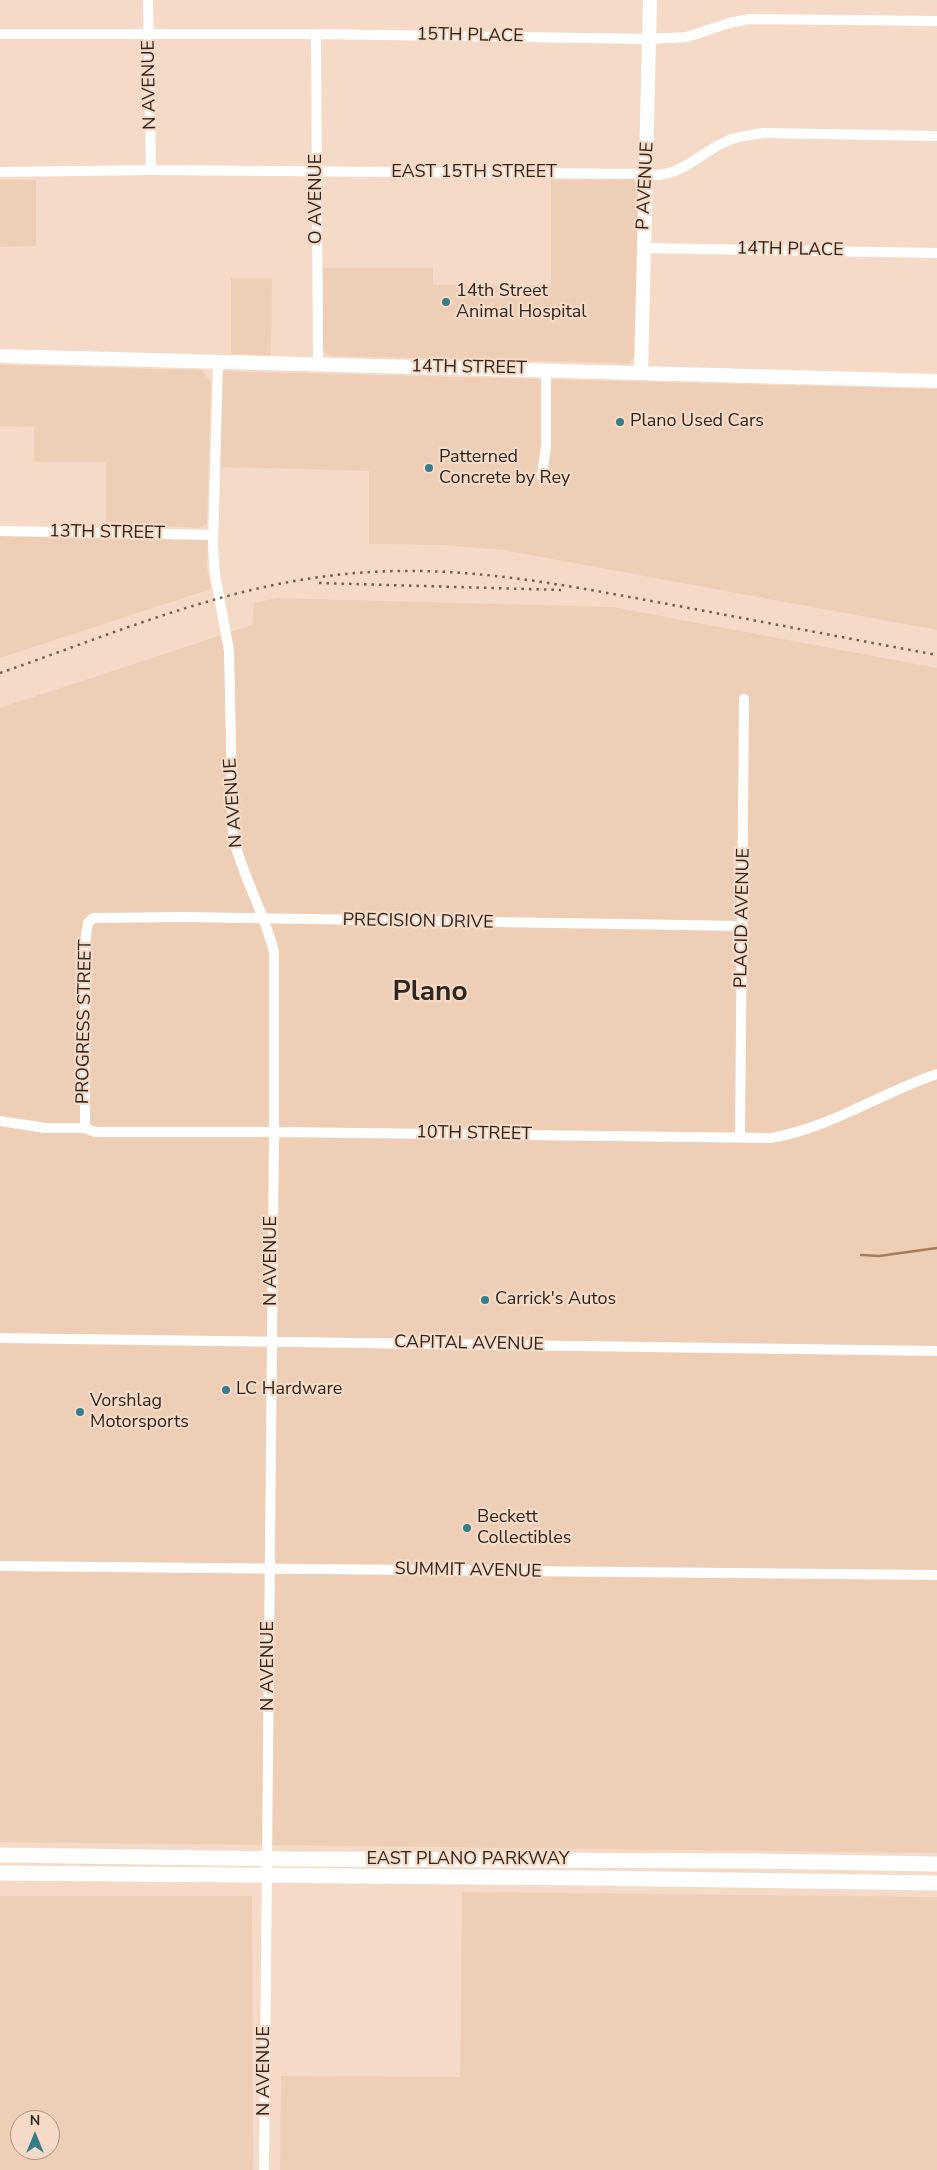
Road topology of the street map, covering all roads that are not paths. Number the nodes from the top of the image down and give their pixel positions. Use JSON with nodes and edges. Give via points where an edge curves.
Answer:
{"nodes":[{"id":1,"x":148,"y":0,"type":"edge"},
{"id":2,"x":650,"y":0,"type":"edge"},
{"id":3,"x":937,"y":21,"type":"edge"},
{"id":4,"x":0,"y":34,"type":"edge"},
{"id":5,"x":316,"y":34,"type":"junction"},
{"id":6,"x":150,"y":35,"type":"junction"},
{"id":7,"x":650,"y":39,"type":"junction"},
{"id":8,"x":937,"y":136,"type":"edge"},
{"id":9,"x":151,"y":170,"type":"junction"},
{"id":10,"x":0,"y":172,"type":"edge"},
{"id":11,"x":317,"y":172,"type":"junction"},
{"id":12,"x":646,"y":174,"type":"junction"},
{"id":13,"x":643,"y":248,"type":"junction"},
{"id":14,"x":937,"y":253,"type":"edge"},
{"id":15,"x":0,"y":356,"type":"edge"},
{"id":16,"x":218,"y":362,"type":"junction"},
{"id":17,"x":318,"y":364,"type":"junction"},
{"id":18,"x":546,"y":370,"type":"junction"},
{"id":19,"x":641,"y":373,"type":"junction"},
{"id":20,"x":937,"y":380,"type":"edge"},
{"id":21,"x":542,"y":476,"type":"dead end"},
{"id":22,"x":0,"y":531,"type":"edge"},
{"id":23,"x":213,"y":535,"type":"junction"},
{"id":24,"x":744,"y":699,"type":"dead end"},
{"id":25,"x":93,"y":918,"type":"joint"},
{"id":26,"x":265,"y":920,"type":"junction"},
{"id":27,"x":743,"y":926,"type":"junction"},
{"id":28,"x":937,"y":1074,"type":"edge"},
{"id":29,"x":0,"y":1121,"type":"edge"},
{"id":30,"x":85,"y":1128,"type":"junction"},
{"id":31,"x":274,"y":1132,"type":"junction"},
{"id":32,"x":740,"y":1137,"type":"junction"},
{"id":33,"x":0,"y":1338,"type":"edge"},
{"id":34,"x":272,"y":1342,"type":"junction"},
{"id":35,"x":937,"y":1351,"type":"edge"},
{"id":36,"x":0,"y":1566,"type":"edge"},
{"id":37,"x":269,"y":1569,"type":"junction"},
{"id":38,"x":937,"y":1575,"type":"edge"},
{"id":39,"x":0,"y":1855,"type":"edge"},
{"id":40,"x":121,"y":1856,"type":"junction"},
{"id":41,"x":266,"y":1858,"type":"junction"},
{"id":42,"x":403,"y":1859,"type":"junction"},
{"id":43,"x":467,"y":1860,"type":"junction"},
{"id":44,"x":591,"y":1861,"type":"junction"},
{"id":45,"x":752,"y":1861,"type":"junction"},
{"id":46,"x":937,"y":1864,"type":"edge"},
{"id":47,"x":0,"y":1874,"type":"edge"},
{"id":48,"x":121,"y":1875,"type":"junction"},
{"id":49,"x":266,"y":1876,"type":"junction"},
{"id":50,"x":403,"y":1876,"type":"junction"},
{"id":51,"x":467,"y":1877,"type":"junction"},
{"id":52,"x":591,"y":1878,"type":"junction"},
{"id":53,"x":751,"y":1881,"type":"junction"},
{"id":54,"x":937,"y":1883,"type":"edge"},
{"id":55,"x":264,"y":2170,"type":"edge"}],
"edges":[{"from":1,"to":6,"type":"street","name":"N AVENUE"},
{"from":2,"to":7,"type":"main road","name":"P AVENUE"},
{"from":3,"to":7,"type":"street","name":"15TH PLACE","via":[[749,19],[687,37]]},
{"from":4,"to":6,"type":"street","name":"15TH PLACE"},
{"from":5,"to":6,"type":"street","name":"15TH PLACE"},
{"from":5,"to":7,"type":"street","name":"15TH PLACE"},
{"from":5,"to":11,"type":"street","name":"O AVENUE"},
{"from":6,"to":9,"type":"street","name":"N AVENUE"},
{"from":7,"to":12,"type":"main road","name":"P AVENUE"},
{"from":8,"to":12,"type":"street","name":"EAST 15TH STREET","via":[[744,136],[726,141],[681,170]]},
{"from":9,"to":10,"type":"street","name":"EAST 15TH STREET"},
{"from":9,"to":11,"type":"street","name":"EAST 15TH STREET"},
{"from":11,"to":12,"type":"street","name":"EAST 15TH STREET"},
{"from":11,"to":17,"type":"street","name":"O AVENUE"},
{"from":12,"to":13,"type":"main road","name":"P AVENUE"},
{"from":13,"to":14,"type":"street","name":"14TH PLACE"},
{"from":13,"to":19,"type":"main road","name":"P AVENUE"},
{"from":15,"to":16,"type":"main road","name":"14TH STREET"},
{"from":16,"to":17,"type":"main road","name":"14TH STREET"},
{"from":16,"to":23,"type":"street","name":"N AVENUE"},
{"from":17,"to":18,"type":"main road","name":"14TH STREET"},
{"from":18,"to":19,"type":"main road","name":"14TH STREET"},
{"from":18,"to":21,"type":"street","via":[[546,446]]},
{"from":19,"to":20,"type":"main road","name":"14TH STREET"},
{"from":22,"to":23,"type":"street","name":"13TH STREET"},
{"from":23,"to":26,"type":"street","name":"N AVENUE","via":[[215,575],[229,650],[233,837]]},
{"from":24,"to":27,"type":"street","name":"PLACID AVENUE"},
{"from":25,"to":26,"type":"street","name":"PRECISION DRIVE"},
{"from":25,"to":30,"type":"street","name":"PROGRESS STREET","via":[[87,929],[84,950]]},
{"from":26,"to":27,"type":"street","name":"PRECISION DRIVE"},
{"from":26,"to":31,"type":"street","name":"N AVENUE","via":[[274,952]]},
{"from":27,"to":32,"type":"street","name":"PLACID AVENUE"},
{"from":28,"to":32,"type":"street","name":"10TH STREET","via":[[800,1133],[770,1138]]},
{"from":29,"to":30,"type":"street","name":"10TH STREET","via":[[45,1128]]},
{"from":30,"to":31,"type":"street","name":"10TH STREET","via":[[95,1132]]},
{"from":31,"to":32,"type":"street","name":"10TH STREET"},
{"from":31,"to":34,"type":"street","name":"N AVENUE"},
{"from":33,"to":34,"type":"street","name":"CAPITAL AVENUE"},
{"from":34,"to":35,"type":"street","name":"CAPITAL AVENUE"},
{"from":34,"to":37,"type":"street","name":"N AVENUE"},
{"from":36,"to":37,"type":"street","name":"SUMMIT AVENUE"},
{"from":37,"to":38,"type":"street","name":"SUMMIT AVENUE"},
{"from":37,"to":41,"type":"street","name":"N AVENUE"},
{"from":39,"to":40,"type":"main road","name":"EAST PLANO PARKWAY"},
{"from":40,"to":41,"type":"main road","name":"EAST PLANO PARKWAY"},
{"from":40,"to":48,"type":"main road"},
{"from":41,"to":42,"type":"main road","name":"EAST PLANO PARKWAY"},
{"from":41,"to":49,"type":"street","name":"N AVENUE"},
{"from":42,"to":43,"type":"main road","name":"EAST PLANO PARKWAY"},
{"from":42,"to":50,"type":"main road"},
{"from":43,"to":44,"type":"main road","name":"EAST PLANO PARKWAY"},
{"from":43,"to":51,"type":"main road"},
{"from":44,"to":45,"type":"main road","name":"EAST PLANO PARKWAY"},
{"from":44,"to":52,"type":"main road"},
{"from":45,"to":46,"type":"main road","name":"EAST PLANO PARKWAY"},
{"from":45,"to":53,"type":"main road"},
{"from":47,"to":48,"type":"main road","name":"EAST PLANO PARKWAY"},
{"from":48,"to":49,"type":"main road","name":"EAST PLANO PARKWAY"},
{"from":49,"to":50,"type":"main road","name":"EAST PLANO PARKWAY"},
{"from":49,"to":55,"type":"street","name":"N AVENUE"},
{"from":50,"to":51,"type":"main road","name":"EAST PLANO PARKWAY"},
{"from":51,"to":52,"type":"main road","name":"EAST PLANO PARKWAY"},
{"from":52,"to":53,"type":"main road","name":"EAST PLANO PARKWAY"},
{"from":53,"to":54,"type":"main road","name":"EAST PLANO PARKWAY"}]}
